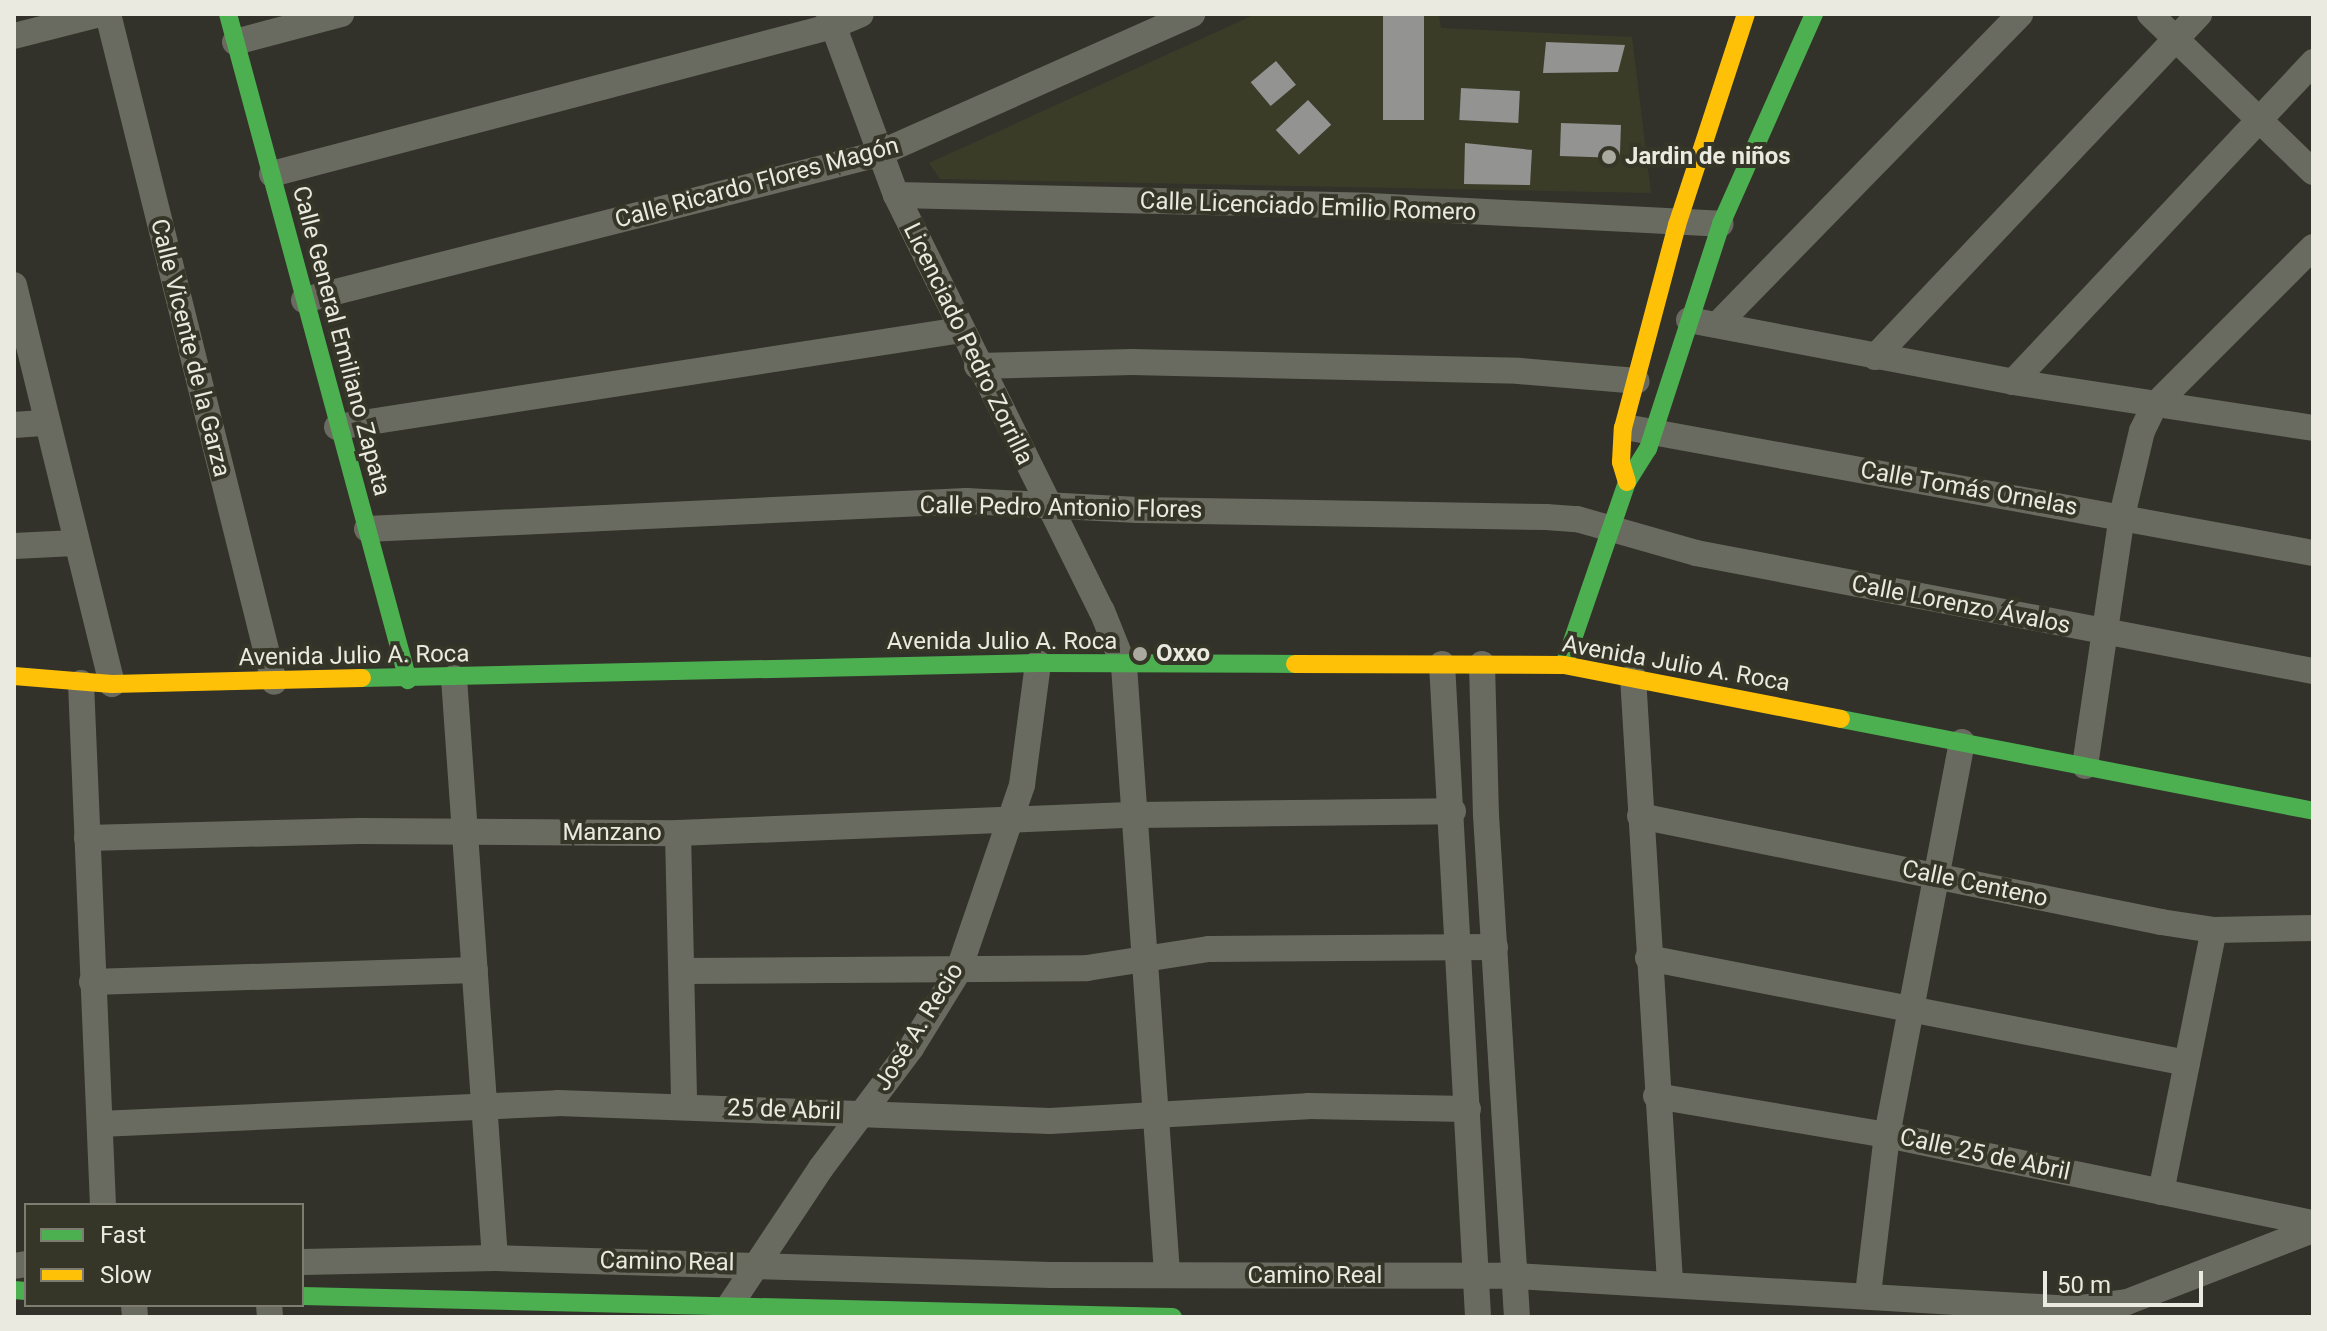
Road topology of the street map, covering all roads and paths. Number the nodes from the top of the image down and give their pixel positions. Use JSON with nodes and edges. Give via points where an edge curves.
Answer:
{"nodes":[{"id":1,"x":100,"y":14,"type":"edge"},
{"id":2,"x":108,"y":14,"type":"edge"},
{"id":3,"x":228,"y":14,"type":"edge"},
{"id":4,"x":341,"y":14,"type":"edge"},
{"id":5,"x":861,"y":14,"type":"edge"},
{"id":6,"x":1192,"y":14,"type":"edge"},
{"id":7,"x":1746,"y":14,"type":"edge"},
{"id":8,"x":1814,"y":14,"type":"edge"},
{"id":9,"x":2020,"y":14,"type":"edge"},
{"id":10,"x":2150,"y":14,"type":"edge"},
{"id":11,"x":2199,"y":14,"type":"edge"},
{"id":12,"x":831,"y":20,"type":"edge"},
{"id":13,"x":14,"y":36,"type":"edge"},
{"id":14,"x":2176,"y":38,"type":"junction"},
{"id":15,"x":235,"y":42,"type":"junction"},
{"id":16,"x":2313,"y":62,"type":"edge"},
{"id":17,"x":2256,"y":119,"type":"junction"},
{"id":18,"x":878,"y":154,"type":"junction"},
{"id":19,"x":2313,"y":172,"type":"edge"},
{"id":20,"x":272,"y":174,"type":"junction"},
{"id":21,"x":896,"y":195,"type":"junction"},
{"id":22,"x":1721,"y":224,"type":"junction"},
{"id":23,"x":1677,"y":225,"type":"junction"},
{"id":24,"x":2313,"y":247,"type":"edge"},
{"id":25,"x":15,"y":294,"type":"edge"},
{"id":26,"x":304,"y":300,"type":"junction"},
{"id":27,"x":1689,"y":320,"type":"junction"},
{"id":28,"x":1717,"y":325,"type":"junction"},
{"id":29,"x":961,"y":330,"type":"junction"},
{"id":30,"x":1875,"y":357,"type":"junction"},
{"id":31,"x":977,"y":366,"type":"junction"},
{"id":32,"x":1637,"y":381,"type":"junction"},
{"id":33,"x":2013,"y":382,"type":"junction"},
{"id":34,"x":2154,"y":406,"type":"junction"},
{"id":35,"x":46,"y":423,"type":"junction"},
{"id":36,"x":14,"y":425,"type":"edge"},
{"id":37,"x":337,"y":427,"type":"junction"},
{"id":38,"x":1623,"y":428,"type":"junction"},
{"id":39,"x":2313,"y":428,"type":"edge"},
{"id":40,"x":1655,"y":430,"type":"junction"},
{"id":41,"x":1627,"y":482,"type":"junction"},
{"id":42,"x":1046,"y":503,"type":"junction"},
{"id":43,"x":2122,"y":516,"type":"junction"},
{"id":44,"x":367,"y":529,"type":"junction"},
{"id":45,"x":1610,"y":530,"type":"junction"},
{"id":46,"x":75,"y":543,"type":"junction"},
{"id":47,"x":14,"y":546,"type":"edge"},
{"id":48,"x":2313,"y":553,"type":"edge"},
{"id":49,"x":2105,"y":634,"type":"junction"},
{"id":50,"x":1038,"y":663,"type":"junction"},
{"id":51,"x":1442,"y":664,"type":"junction"},
{"id":52,"x":1482,"y":664,"type":"junction"},
{"id":53,"x":1564,"y":665,"type":"junction"},
{"id":54,"x":1124,"y":666,"type":"junction"},
{"id":55,"x":2313,"y":671,"type":"edge"},
{"id":56,"x":14,"y":676,"type":"edge"},
{"id":57,"x":1633,"y":677,"type":"junction"},
{"id":58,"x":454,"y":678,"type":"junction"},
{"id":59,"x":408,"y":680,"type":"junction"},
{"id":60,"x":274,"y":682,"type":"junction"},
{"id":61,"x":81,"y":683,"type":"junction"},
{"id":62,"x":112,"y":684,"type":"junction"},
{"id":63,"x":1962,"y":742,"type":"junction"},
{"id":64,"x":2085,"y":766,"type":"junction"},
{"id":65,"x":1453,"y":811,"type":"junction"},
{"id":66,"x":2313,"y":811,"type":"edge"},
{"id":67,"x":1136,"y":815,"type":"junction"},
{"id":68,"x":1640,"y":816,"type":"junction"},
{"id":69,"x":1011,"y":819,"type":"junction"},
{"id":70,"x":465,"y":832,"type":"junction"},
{"id":71,"x":678,"y":833,"type":"junction"},
{"id":72,"x":87,"y":838,"type":"junction"},
{"id":73,"x":1935,"y":875,"type":"junction"},
{"id":74,"x":2313,"y":928,"type":"edge"},
{"id":75,"x":2214,"y":930,"type":"junction"},
{"id":76,"x":1495,"y":947,"type":"junction"},
{"id":77,"x":1459,"y":949,"type":"junction"},
{"id":78,"x":1648,"y":958,"type":"junction"},
{"id":79,"x":1142,"y":962,"type":"junction"},
{"id":80,"x":475,"y":970,"type":"junction"},
{"id":81,"x":683,"y":971,"type":"junction"},
{"id":82,"x":958,"y":972,"type":"junction"},
{"id":83,"x":92,"y":982,"type":"junction"},
{"id":84,"x":1912,"y":1006,"type":"junction"},
{"id":85,"x":2187,"y":1063,"type":"junction"},
{"id":86,"x":1656,"y":1096,"type":"junction"},
{"id":87,"x":485,"y":1107,"type":"junction"},
{"id":88,"x":684,"y":1107,"type":"junction"},
{"id":89,"x":1468,"y":1109,"type":"junction"},
{"id":90,"x":863,"y":1113,"type":"junction"},
{"id":91,"x":1155,"y":1116,"type":"junction"},
{"id":92,"x":100,"y":1124,"type":"junction"},
{"id":93,"x":1887,"y":1135,"type":"junction"},
{"id":94,"x":2161,"y":1192,"type":"junction"},
{"id":95,"x":103,"y":1203,"type":"edge"},
{"id":96,"x":2313,"y":1223,"type":"edge"},
{"id":97,"x":2313,"y":1230,"type":"edge"},
{"id":98,"x":495,"y":1258,"type":"junction"},
{"id":99,"x":304,"y":1262,"type":"edge"},
{"id":100,"x":756,"y":1264,"type":"junction"},
{"id":101,"x":1167,"y":1274,"type":"junction"},
{"id":102,"x":1475,"y":1275,"type":"junction"},
{"id":103,"x":1515,"y":1276,"type":"junction"},
{"id":104,"x":1670,"y":1282,"type":"junction"},
{"id":105,"x":1868,"y":1294,"type":"junction"},
{"id":106,"x":304,"y":1296,"type":"edge"},
{"id":107,"x":409,"y":1307,"type":"edge"},
{"id":108,"x":728,"y":1308,"type":"junction"},
{"id":109,"x":541,"y":1310,"type":"edge"},
{"id":110,"x":688,"y":1312,"type":"edge"},
{"id":111,"x":2072,"y":1313,"type":"edge"},
{"id":112,"x":886,"y":1315,"type":"edge"},
{"id":113,"x":1173,"y":1317,"type":"edge"},
{"id":114,"x":1478,"y":1317,"type":"edge"},
{"id":115,"x":1517,"y":1317,"type":"edge"}],
"edges":[{"from":1,"to":13,"type":"street"},
{"from":2,"to":60,"type":"street","name":"Calle Vicente de la Garza"},
{"from":3,"to":15,"type":"street","name":"Calle General Emiliano Zapata"},
{"from":4,"to":15,"type":"street"},
{"from":5,"to":12,"type":"street"},
{"from":6,"to":18,"type":"street","name":"Calle Ricardo Flores Magón"},
{"from":7,"to":23,"type":"street"},
{"from":8,"to":22,"type":"street"},
{"from":9,"to":28,"type":"street"},
{"from":10,"to":14,"type":"street"},
{"from":11,"to":14,"type":"street"},
{"from":12,"to":18,"type":"street","name":"Licenciado Pedro Zorrilla"},
{"from":12,"to":20,"type":"street"},
{"from":14,"to":17,"type":"street"},
{"from":14,"to":30,"type":"street"},
{"from":15,"to":20,"type":"street","name":"Calle General Emiliano Zapata"},
{"from":16,"to":17,"type":"street"},
{"from":17,"to":19,"type":"street"},
{"from":17,"to":33,"type":"street"},
{"from":18,"to":21,"type":"street","name":"Licenciado Pedro Zorrilla"},
{"from":18,"to":26,"type":"street","name":"Calle Ricardo Flores Magón"},
{"from":20,"to":26,"type":"street","name":"Calle General Emiliano Zapata"},
{"from":21,"to":23,"type":"street","name":"Calle Licenciado Emilio Romero","via":[[1369,206]]},
{"from":21,"to":29,"type":"street","name":"Licenciado Pedro Zorrilla"},
{"from":22,"to":23,"type":"street","name":"Calle Licenciado Emilio Romero"},
{"from":22,"to":27,"type":"street"},
{"from":23,"to":32,"type":"street"},
{"from":24,"to":34,"type":"street"},
{"from":25,"to":35,"type":"street"},
{"from":26,"to":37,"type":"street","name":"Calle General Emiliano Zapata"},
{"from":27,"to":28,"type":"street"},
{"from":27,"to":40,"type":"street"},
{"from":28,"to":30,"type":"street"},
{"from":29,"to":31,"type":"street","name":"Licenciado Pedro Zorrilla"},
{"from":29,"to":37,"type":"street"},
{"from":30,"to":33,"type":"street"},
{"from":31,"to":32,"type":"street","via":[[1132,362],[1519,371]]},
{"from":31,"to":42,"type":"street","name":"Licenciado Pedro Zorrilla"},
{"from":32,"to":38,"type":"street"},
{"from":33,"to":34,"type":"street"},
{"from":34,"to":39,"type":"street"},
{"from":34,"to":43,"type":"street","via":[[2142,431]]},
{"from":35,"to":36,"type":"street"},
{"from":35,"to":46,"type":"street"},
{"from":37,"to":44,"type":"street","name":"Calle General Emiliano Zapata"},
{"from":38,"to":40,"type":"street","name":"Calle Tomás Ornelas"},
{"from":38,"to":41,"type":"street","via":[[1621,462]]},
{"from":40,"to":41,"type":"street"},
{"from":40,"to":43,"type":"street","name":"Calle Tomás Ornelas"},
{"from":41,"to":45,"type":"street"},
{"from":42,"to":44,"type":"street","name":"Calle Pedro Antonio Flores","via":[[966,501]]},
{"from":42,"to":45,"type":"street","name":"Calle Pedro Antonio Flores","via":[[1138,510],[1546,517]]},
{"from":42,"to":54,"type":"street","name":"Licenciado Pedro Zorrilla"},
{"from":43,"to":48,"type":"street","name":"Calle Tomás Ornelas"},
{"from":43,"to":49,"type":"street"},
{"from":44,"to":59,"type":"street","name":"Calle General Emiliano Zapata"},
{"from":45,"to":49,"type":"street","name":"Calle Lorenzo Ávalos","via":[[1682,550]]},
{"from":45,"to":53,"type":"street"},
{"from":46,"to":47,"type":"street"},
{"from":46,"to":62,"type":"street"},
{"from":49,"to":55,"type":"street","name":"Calle Lorenzo Ávalos"},
{"from":49,"to":64,"type":"street"},
{"from":50,"to":54,"type":"street","name":"Avenida Julio A. Roca"},
{"from":50,"to":58,"type":"street","name":"Avenida Julio A. Roca"},
{"from":50,"to":69,"type":"street","name":"José A. Recio","via":[[1029,752]]},
{"from":51,"to":52,"type":"street","name":"Avenida Julio A. Roca"},
{"from":51,"to":54,"type":"street","name":"Avenida Julio A. Roca"},
{"from":51,"to":65,"type":"street"},
{"from":52,"to":53,"type":"street","name":"Avenida Julio A. Roca"},
{"from":52,"to":76,"type":"street"},
{"from":53,"to":57,"type":"street","name":"Avenida Julio A. Roca"},
{"from":54,"to":67,"type":"street","name":"Licenciado Pedro Zorrilla"},
{"from":56,"to":61,"type":"street","name":"Avenida Julio A. Roca"},
{"from":57,"to":63,"type":"street","name":"Avenida Julio A. Roca"},
{"from":57,"to":68,"type":"street"},
{"from":58,"to":59,"type":"street","name":"Avenida Julio A. Roca"},
{"from":58,"to":70,"type":"street"},
{"from":59,"to":60,"type":"street","name":"Avenida Julio A. Roca"},
{"from":60,"to":62,"type":"street","name":"Avenida Julio A. Roca"},
{"from":61,"to":62,"type":"street","name":"Avenida Julio A. Roca"},
{"from":61,"to":72,"type":"street"},
{"from":63,"to":64,"type":"street","name":"Avenida Julio A. Roca"},
{"from":63,"to":73,"type":"street"},
{"from":64,"to":66,"type":"street","name":"Avenida Julio A. Roca"},
{"from":65,"to":67,"type":"street","name":"Manzano"},
{"from":65,"to":77,"type":"street"},
{"from":67,"to":69,"type":"street","name":"Manzano"},
{"from":67,"to":79,"type":"street","name":"Licenciado Pedro Zorrilla"},
{"from":68,"to":73,"type":"street","name":"Calle Centeno"},
{"from":68,"to":78,"type":"street"},
{"from":69,"to":71,"type":"street","name":"Manzano"},
{"from":69,"to":82,"type":"street","name":"José A. Recio"},
{"from":70,"to":71,"type":"street","name":"Manzano"},
{"from":70,"to":72,"type":"street","name":"Manzano"},
{"from":70,"to":80,"type":"street"},
{"from":71,"to":81,"type":"street"},
{"from":72,"to":83,"type":"street"},
{"from":73,"to":75,"type":"street","name":"Calle Centeno"},
{"from":73,"to":84,"type":"street"},
{"from":74,"to":75,"type":"street","name":"Calle Centeno"},
{"from":75,"to":85,"type":"street"},
{"from":76,"to":77,"type":"street"},
{"from":76,"to":103,"type":"street"},
{"from":77,"to":79,"type":"street","via":[[1209,949]]},
{"from":77,"to":89,"type":"street"},
{"from":78,"to":84,"type":"street"},
{"from":78,"to":86,"type":"street"},
{"from":79,"to":82,"type":"street"},
{"from":79,"to":91,"type":"street","name":"Licenciado Pedro Zorrilla"},
{"from":80,"to":83,"type":"street"},
{"from":80,"to":87,"type":"street"},
{"from":81,"to":82,"type":"street"},
{"from":81,"to":88,"type":"street"},
{"from":82,"to":90,"type":"street","name":"José A. Recio"},
{"from":83,"to":92,"type":"street"},
{"from":84,"to":85,"type":"street"},
{"from":84,"to":93,"type":"street"},
{"from":85,"to":94,"type":"street"},
{"from":86,"to":93,"type":"street","name":"Calle 25 de Abril"},
{"from":86,"to":104,"type":"street"},
{"from":87,"to":88,"type":"street","name":"25 de Abril"},
{"from":87,"to":92,"type":"street","name":"25 de Abril"},
{"from":87,"to":98,"type":"street"},
{"from":88,"to":90,"type":"street","name":"25 de Abril"},
{"from":89,"to":91,"type":"street","name":"25 de Abril","via":[[1308,1106]]},
{"from":89,"to":102,"type":"street"},
{"from":90,"to":91,"type":"street","name":"25 de Abril","via":[[1050,1121]]},
{"from":90,"to":100,"type":"street","name":"José A. Recio"},
{"from":91,"to":101,"type":"street","name":"Licenciado Pedro Zorrilla"},
{"from":92,"to":95,"type":"street"},
{"from":93,"to":94,"type":"street","name":"Calle 25 de Abril"},
{"from":93,"to":105,"type":"street"},
{"from":94,"to":96,"type":"street","name":"Calle 25 de Abril"},
{"from":97,"to":111,"type":"street","name":"Camino Real","via":[[2127,1302]]},
{"from":98,"to":99,"type":"street","name":"Camino Real"},
{"from":98,"to":100,"type":"street","name":"Camino Real"},
{"from":100,"to":101,"type":"street","name":"Camino Real","via":[[982,1274]]},
{"from":100,"to":108,"type":"street","name":"José A. Recio"},
{"from":101,"to":102,"type":"street","name":"Camino Real"},
{"from":102,"to":103,"type":"street","name":"Camino Real"},
{"from":102,"to":114,"type":"street"},
{"from":103,"to":104,"type":"street","name":"Camino Real"},
{"from":103,"to":115,"type":"street"},
{"from":104,"to":105,"type":"street","name":"Camino Real"},
{"from":105,"to":111,"type":"street","name":"Camino Real"},
{"from":106,"to":107,"type":"street","name":"Camino Real"},
{"from":107,"to":109,"type":"street","name":"Camino Real"},
{"from":108,"to":110,"type":"street","name":"Camino Real"},
{"from":108,"to":112,"type":"street","name":"Camino Real"},
{"from":109,"to":110,"type":"street","name":"Camino Real"},
{"from":112,"to":113,"type":"street","name":"Camino Real"}]}
